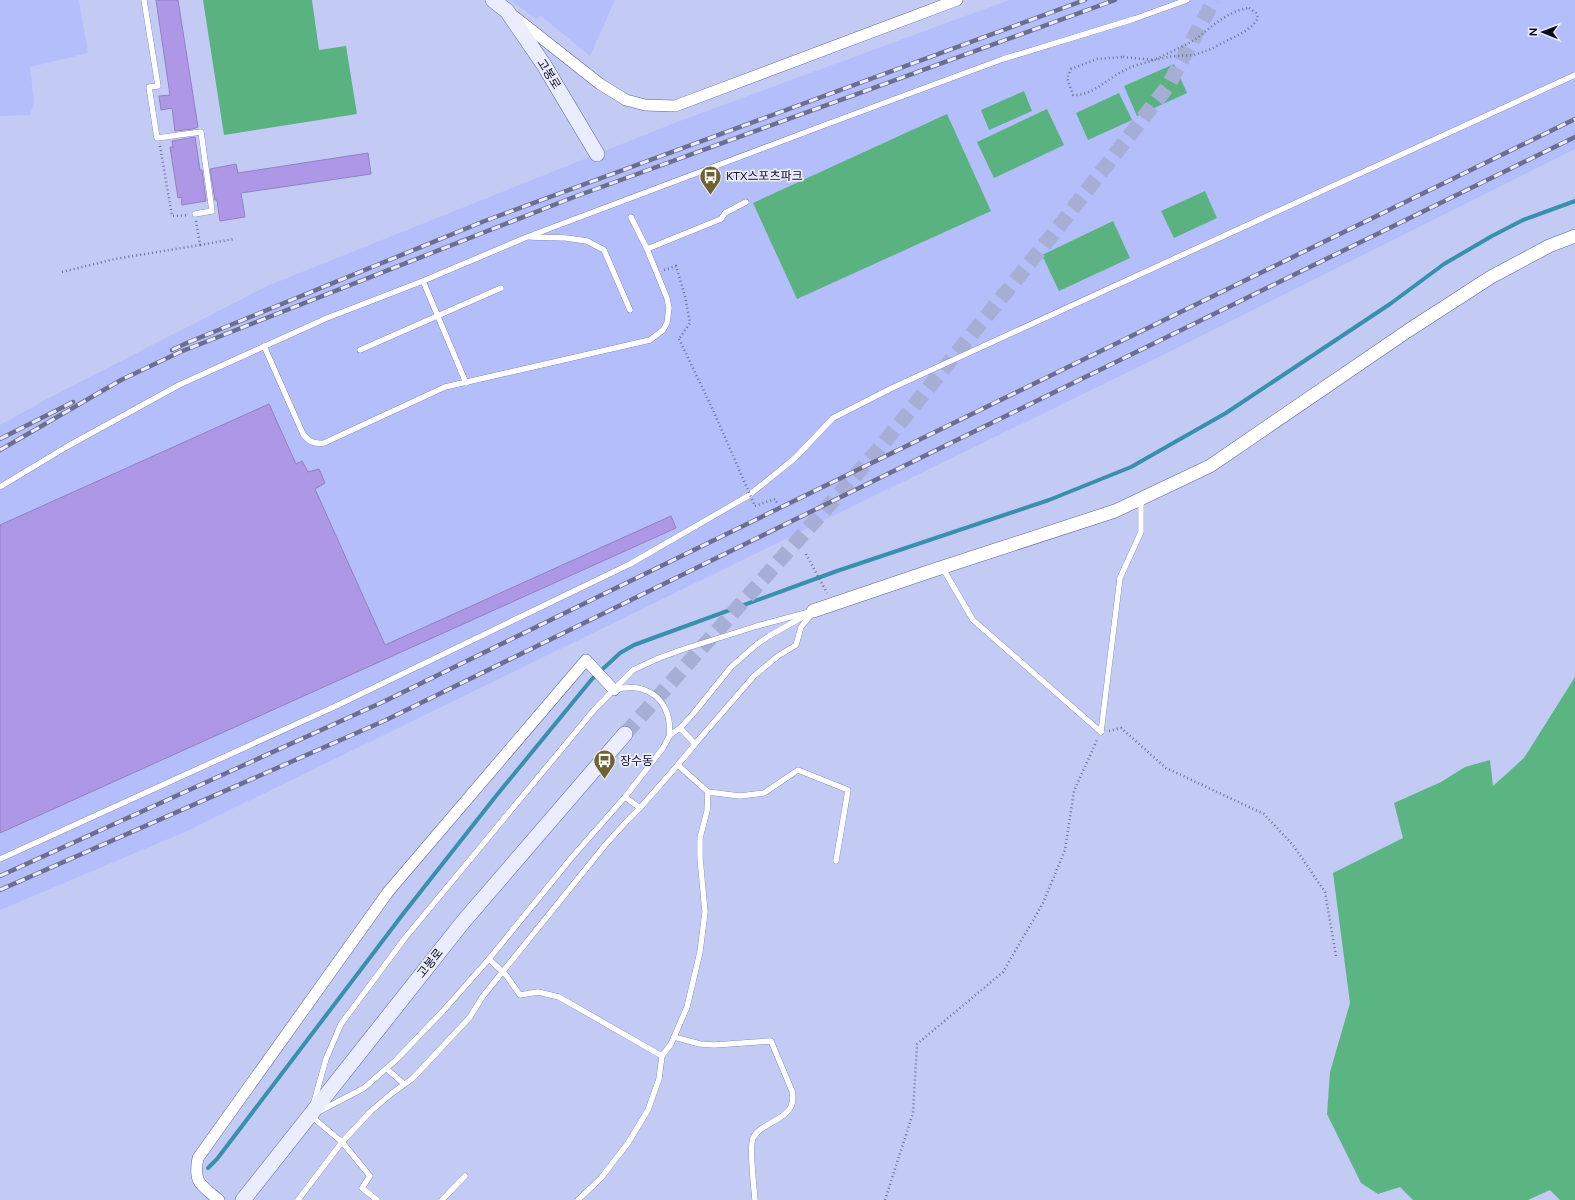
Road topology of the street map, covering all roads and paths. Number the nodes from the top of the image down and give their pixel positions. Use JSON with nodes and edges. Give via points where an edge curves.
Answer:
{"nodes":[{"id":1,"x":144,"y":0,"type":"edge"},
{"id":2,"x":493,"y":0,"type":"edge"},
{"id":3,"x":958,"y":0,"type":"edge"},
{"id":4,"x":1187,"y":0,"type":"edge"},
{"id":5,"x":507,"y":11,"type":"junction"},
{"id":6,"x":1154,"y":60,"type":"junction"},
{"id":7,"x":1575,"y":75,"type":"edge"},
{"id":8,"x":157,"y":138,"type":"junction"},
{"id":9,"x":597,"y":154,"type":"dead end"},
{"id":10,"x":746,"y":202,"type":"dead end"},
{"id":11,"x":195,"y":214,"type":"junction"},
{"id":12,"x":631,"y":217,"type":"dead end"},
{"id":13,"x":1575,"y":236,"type":"edge"},
{"id":14,"x":527,"y":237,"type":"junction"},
{"id":15,"x":234,"y":239,"type":"dead end"},
{"id":16,"x":200,"y":245,"type":"junction"},
{"id":17,"x":647,"y":250,"type":"junction"},
{"id":18,"x":62,"y":272,"type":"dead end"},
{"id":19,"x":656,"y":273,"type":"junction"},
{"id":20,"x":423,"y":281,"type":"junction"},
{"id":21,"x":501,"y":288,"type":"dead end"},
{"id":22,"x":630,"y":310,"type":"dead end"},
{"id":23,"x":439,"y":316,"type":"junction"},
{"id":24,"x":264,"y":346,"type":"junction"},
{"id":25,"x":360,"y":350,"type":"dead end"},
{"id":26,"x":466,"y":383,"type":"junction"},
{"id":27,"x":0,"y":487,"type":"edge"},
{"id":28,"x":1141,"y":499,"type":"junction"},
{"id":29,"x":778,"y":504,"type":"dead end"},
{"id":30,"x":806,"y":554,"type":"dead end"},
{"id":31,"x":942,"y":567,"type":"junction"},
{"id":32,"x":823,"y":586,"type":"dead end"},
{"id":33,"x":813,"y":611,"type":"junction"},
{"id":34,"x":611,"y":687,"type":"junction"},
{"id":35,"x":680,"y":728,"type":"junction"},
{"id":36,"x":1101,"y":732,"type":"junction"},
{"id":37,"x":625,"y":734,"type":"tunnel mouth"},
{"id":38,"x":670,"y":735,"type":"junction"},
{"id":39,"x":695,"y":744,"type":"junction"},
{"id":40,"x":679,"y":766,"type":"junction"},
{"id":41,"x":708,"y":792,"type":"junction"},
{"id":42,"x":625,"y":797,"type":"junction"},
{"id":43,"x":640,"y":808,"type":"junction"},
{"id":44,"x":0,"y":859,"type":"edge"},
{"id":45,"x":836,"y":861,"type":"dead end"},
{"id":46,"x":1336,"y":956,"type":"dead end"},
{"id":47,"x":489,"y":958,"type":"junction"},
{"id":48,"x":503,"y":972,"type":"junction"},
{"id":49,"x":674,"y":1037,"type":"junction"},
{"id":50,"x":662,"y":1056,"type":"junction"},
{"id":51,"x":387,"y":1069,"type":"junction"},
{"id":52,"x":404,"y":1084,"type":"junction"},
{"id":53,"x":311,"y":1116,"type":"junction"},
{"id":54,"x":342,"y":1142,"type":"junction"},
{"id":55,"x":465,"y":1176,"type":"dead end"},
{"id":56,"x":219,"y":1200,"type":"edge"},
{"id":57,"x":243,"y":1200,"type":"edge"},
{"id":58,"x":298,"y":1200,"type":"edge"},
{"id":59,"x":377,"y":1200,"type":"edge"},
{"id":60,"x":442,"y":1200,"type":"edge"},
{"id":61,"x":578,"y":1200,"type":"edge"},
{"id":62,"x":755,"y":1200,"type":"edge"},
{"id":63,"x":885,"y":1200,"type":"edge"}],
"edges":[{"from":1,"to":8,"type":"lane","via":[[158,86],[149,87]]},
{"from":2,"to":5,"type":"main road","name":"고봉로"},
{"from":3,"to":5,"type":"street","via":[[675,106],[645,105],[626,100]]},
{"from":4,"to":14,"type":"lane","via":[[1003,59]]},
{"from":5,"to":9,"type":"main road","name":"고봉로","via":[[544,65]]},
{"from":6,"to":6,"type":"path","via":[[1126,69],[1082,96],[1073,95],[1067,78],[1070,69],[1097,60],[1123,57]]},
{"from":6,"to":6,"type":"path","via":[[1194,55],[1232,39],[1253,25],[1258,18],[1256,13],[1249,8],[1239,10],[1220,20],[1197,38]]},
{"from":7,"to":44,"type":"lane","via":[[892,388],[833,418],[795,458],[748,496],[630,564],[336,706]]},
{"from":8,"to":11,"type":"path","via":[[172,216]]},
{"from":8,"to":11,"type":"lane","via":[[201,132],[212,211]]},
{"from":10,"to":17,"type":"lane","via":[[725,213],[721,219]]},
{"from":11,"to":16,"type":"path"},
{"from":12,"to":17,"type":"lane"},
{"from":13,"to":28,"type":"street","via":[[1549,246],[1491,277],[1210,466]]},
{"from":14,"to":20,"type":"lane"},
{"from":14,"to":22,"type":"lane","via":[[587,241],[604,250]]},
{"from":15,"to":16,"type":"path"},
{"from":16,"to":18,"type":"path","via":[[115,259]]},
{"from":17,"to":19,"type":"lane"},
{"from":19,"to":26,"type":"lane","via":[[669,308],[667,323],[663,330],[650,340]]},
{"from":19,"to":29,"type":"path","bridge":true,"via":[[676,266],[690,323],[679,339],[755,506],[774,499]]},
{"from":20,"to":23,"type":"lane"},
{"from":20,"to":24,"type":"lane","via":[[327,318]]},
{"from":21,"to":23,"type":"lane"},
{"from":23,"to":25,"type":"lane"},
{"from":23,"to":26,"type":"lane"},
{"from":24,"to":26,"type":"lane","via":[[303,434],[315,443],[324,443],[445,387]]},
{"from":24,"to":27,"type":"lane","via":[[179,385]]},
{"from":28,"to":31,"type":"street","via":[[1115,511]]},
{"from":28,"to":36,"type":"lane","via":[[1141,532],[1120,578]]},
{"from":30,"to":32,"type":"path"},
{"from":31,"to":33,"type":"street"},
{"from":31,"to":36,"type":"lane","via":[[973,620]]},
{"from":33,"to":34,"type":"lane","via":[[659,658],[633,670]]},
{"from":33,"to":35,"type":"lane","via":[[769,636],[731,667]]},
{"from":33,"to":39,"type":"lane","via":[[801,628],[796,645],[754,676]]},
{"from":34,"to":38,"type":"lane","via":[[648,690],[664,705],[669,718]]},
{"from":34,"to":53,"type":"lane","via":[[405,938],[341,1024],[326,1059]]},
{"from":34,"to":56,"type":"street","via":[[586,660],[388,892],[198,1158],[197,1177],[201,1185]]},
{"from":35,"to":38,"type":"lane"},
{"from":35,"to":39,"type":"lane"},
{"from":36,"to":46,"type":"path","via":[[1121,728],[1166,768],[1264,814],[1293,845],[1325,892]]},
{"from":36,"to":63,"type":"path","via":[[1074,792],[1065,850],[1043,903],[1003,972],[916,1044],[913,1113]]},
{"from":37,"to":53,"type":"main road","name":"고봉로","via":[[463,922],[335,1082]]},
{"from":38,"to":42,"type":"lane"},
{"from":39,"to":40,"type":"lane"},
{"from":40,"to":41,"type":"lane"},
{"from":40,"to":43,"type":"lane"},
{"from":41,"to":45,"type":"lane","via":[[740,796],[764,793],[798,770],[848,790]]},
{"from":41,"to":49,"type":"lane","via":[[707,811],[700,838],[705,912],[700,952],[687,1007]]},
{"from":42,"to":43,"type":"lane"},
{"from":42,"to":47,"type":"lane"},
{"from":43,"to":48,"type":"lane","via":[[606,844]]},
{"from":47,"to":48,"type":"lane"},
{"from":47,"to":51,"type":"lane"},
{"from":48,"to":50,"type":"lane","via":[[520,995],[538,992],[559,996]]},
{"from":48,"to":52,"type":"lane","via":[[470,1017],[413,1078]]},
{"from":49,"to":50,"type":"lane"},
{"from":49,"to":62,"type":"lane","via":[[700,1044],[771,1041],[794,1100],[792,1106],[781,1117],[753,1138]]},
{"from":50,"to":61,"type":"lane","via":[[659,1079],[648,1110],[628,1143],[601,1178]]},
{"from":51,"to":52,"type":"lane"},
{"from":51,"to":53,"type":"lane","via":[[364,1088]]},
{"from":52,"to":54,"type":"lane","via":[[371,1111]]},
{"from":53,"to":54,"type":"lane"},
{"from":53,"to":57,"type":"main road","name":"고봉로"},
{"from":54,"to":58,"type":"lane"},
{"from":54,"to":59,"type":"lane","via":[[370,1176],[362,1188]]},
{"from":55,"to":60,"type":"lane"}]}
